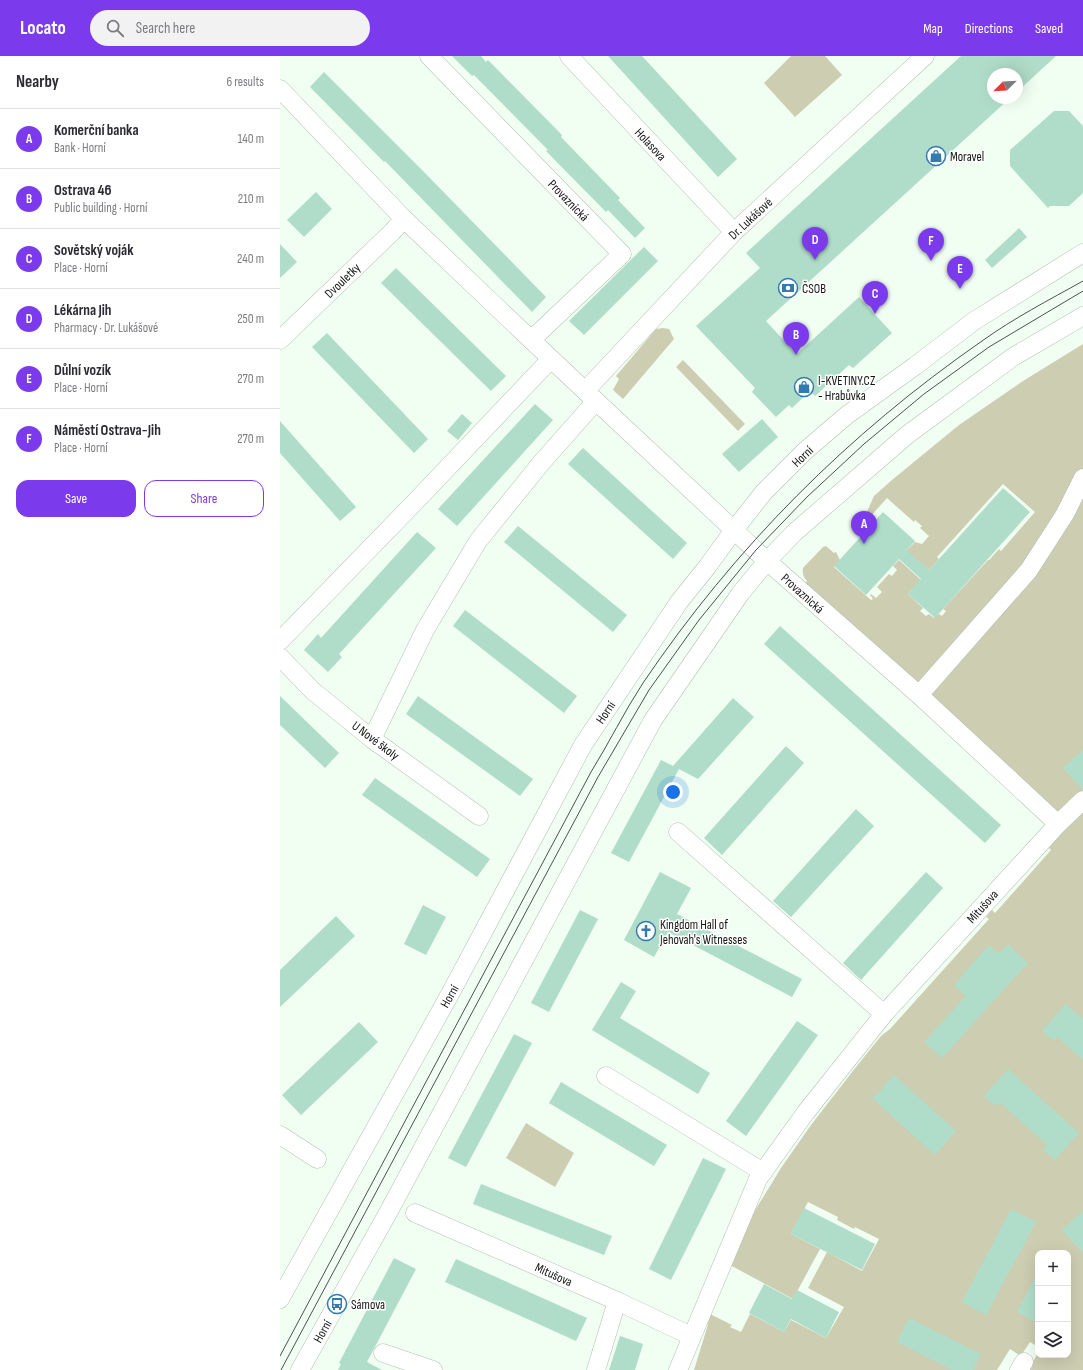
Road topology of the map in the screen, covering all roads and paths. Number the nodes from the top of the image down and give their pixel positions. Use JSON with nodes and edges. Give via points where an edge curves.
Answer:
{"nodes":[{"id":1,"x":429,"y":56,"type":"edge"},
{"id":2,"x":569,"y":56,"type":"edge"},
{"id":3,"x":925,"y":56,"type":"edge"},
{"id":4,"x":280,"y":89,"type":"edge"},
{"id":5,"x":404,"y":219,"type":"junction"},
{"id":6,"x":734,"y":232,"type":"junction"},
{"id":7,"x":1083,"y":253,"type":"edge"},
{"id":8,"x":1083,"y":316,"type":"edge"},
{"id":9,"x":280,"y":340,"type":"edge"},
{"id":10,"x":531,"y":340,"type":"junction"},
{"id":11,"x":551,"y":359,"type":"junction"},
{"id":12,"x":591,"y":396,"type":"junction"},
{"id":13,"x":1083,"y":478,"type":"edge"},
{"id":14,"x":1078,"y":499,"type":"edge"},
{"id":15,"x":734,"y":530,"type":"junction"},
{"id":16,"x":767,"y":561,"type":"junction"},
{"id":17,"x":280,"y":641,"type":"edge"},
{"id":18,"x":280,"y":657,"type":"edge"},
{"id":19,"x":919,"y":696,"type":"junction"},
{"id":20,"x":372,"y":739,"type":"junction"},
{"id":21,"x":1083,"y":800,"type":"edge"},
{"id":22,"x":479,"y":816,"type":"dead end"},
{"id":23,"x":1058,"y":824,"type":"junction"},
{"id":24,"x":678,"y":832,"type":"dead end"},
{"id":25,"x":884,"y":1014,"type":"junction"},
{"id":26,"x":606,"y":1076,"type":"dead end"},
{"id":27,"x":280,"y":1135,"type":"edge"},
{"id":28,"x":317,"y":1159,"type":"dead end"},
{"id":29,"x":763,"y":1172,"type":"junction"},
{"id":30,"x":415,"y":1214,"type":"dead end"},
{"id":31,"x":280,"y":1299,"type":"edge"},
{"id":32,"x":617,"y":1301,"type":"junction"},
{"id":33,"x":691,"y":1336,"type":"junction"},
{"id":34,"x":383,"y":1353,"type":"dead end"},
{"id":35,"x":300,"y":1370,"type":"edge"},
{"id":36,"x":433,"y":1370,"type":"edge"},
{"id":37,"x":596,"y":1370,"type":"edge"},
{"id":38,"x":678,"y":1370,"type":"edge"}],
"edges":[{"from":1,"to":10,"type":"street","name":"Provaznická","via":[[622,254]]},
{"from":2,"to":6,"type":"street","name":"Holasova"},
{"from":3,"to":6,"type":"street","name":"Dr. Lukášové"},
{"from":4,"to":5,"type":"street","name":"Provaznická"},
{"from":5,"to":9,"type":"street","name":"Dvouletky"},
{"from":5,"to":10,"type":"street","name":"Provaznická"},
{"from":6,"to":12,"type":"street","name":"Dr. Lukášové"},
{"from":7,"to":15,"type":"street","name":"Horní","via":[[974,321],[847,415],[805,451],[769,487]]},
{"from":8,"to":16,"type":"street","name":"Horní","via":[[1013,357],[907,435],[795,532]]},
{"from":10,"to":11,"type":"street","name":"Provaznická"},
{"from":11,"to":12,"type":"street","name":"Provaznická"},
{"from":11,"to":17,"type":"street"},
{"from":12,"to":15,"type":"street","name":"Provaznická"},
{"from":12,"to":20,"type":"street","name":"Dr. Lukášové","via":[[478,541],[425,630]]},
{"from":13,"to":14,"type":"street"},
{"from":14,"to":19,"type":"street","via":[[1065,514],[1029,570]]},
{"from":15,"to":16,"type":"street","name":"Provaznická"},
{"from":15,"to":31,"type":"street","name":"Horní","via":[[679,602],[583,745],[449,996]]},
{"from":16,"to":19,"type":"street","name":"Provaznická"},
{"from":16,"to":35,"type":"street","name":"Horní","via":[[740,594],[653,720],[389,1211]]},
{"from":18,"to":20,"type":"street","name":"U Nové školy","via":[[313,691]]},
{"from":19,"to":23,"type":"street","name":"Provaznická"},
{"from":20,"to":22,"type":"street","name":"U Nové školy"},
{"from":21,"to":23,"type":"street","name":"Mitušova"},
{"from":23,"to":25,"type":"street","name":"Mitušova"},
{"from":24,"to":25,"type":"street"},
{"from":25,"to":29,"type":"street","name":"Mitušova","via":[[806,1112]]},
{"from":26,"to":29,"type":"street"},
{"from":27,"to":28,"type":"street"},
{"from":29,"to":33,"type":"street","name":"Mitušova","via":[[758,1178]]},
{"from":30,"to":32,"type":"street","name":"Mitušova"},
{"from":32,"to":33,"type":"street","name":"Mitušova"},
{"from":32,"to":37,"type":"street"},
{"from":33,"to":38,"type":"street","name":"Mitušova"},
{"from":34,"to":36,"type":"street"}]}
